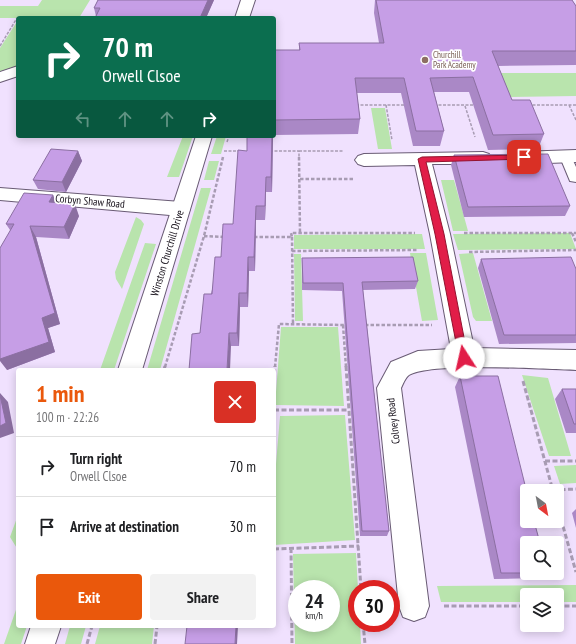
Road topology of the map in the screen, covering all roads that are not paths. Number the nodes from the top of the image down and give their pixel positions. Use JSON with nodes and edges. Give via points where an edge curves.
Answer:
{"nodes":[{"id":1,"x":248,"y":0,"type":"edge"},
{"id":2,"x":243,"y":16,"type":"edge"},
{"id":3,"x":16,"y":72,"type":"edge"},
{"id":4,"x":0,"y":77,"type":"edge"},
{"id":5,"x":203,"y":138,"type":"edge"},
{"id":6,"x":571,"y":156,"type":"edge"},
{"id":7,"x":422,"y":159,"type":"junction"},
{"id":8,"x":364,"y":160,"type":"road end"},
{"id":9,"x":574,"y":178,"type":"dead end"},
{"id":10,"x":3,"y":199,"type":"edge"},
{"id":11,"x":180,"y":209,"type":"junction"},
{"id":12,"x":464,"y":358,"type":"junction"},
{"id":13,"x":576,"y":360,"type":"edge"},
{"id":14,"x":131,"y":368,"type":"edge"},
{"id":15,"x":414,"y":606,"type":"road end"},
{"id":16,"x":45,"y":628,"type":"edge"},
{"id":17,"x":40,"y":644,"type":"edge"}],
"edges":[{"from":1,"to":2,"type":"street"},
{"from":3,"to":4,"type":"street"},
{"from":5,"to":11,"type":"street","name":"Winston Churchill Drive"},
{"from":6,"to":7,"type":"street"},
{"from":6,"to":9,"type":"lane"},
{"from":7,"to":8,"type":"street"},
{"from":7,"to":12,"type":"street"},
{"from":10,"to":11,"type":"street","name":"Corbyn Shaw Road"},
{"from":11,"to":14,"type":"street","name":"Winston Churchill Drive"},
{"from":12,"to":13,"type":"street","name":"Colney Road"},
{"from":12,"to":15,"type":"street","name":"Colney Road","via":[[418,361],[399,369],[389,388]]},
{"from":16,"to":17,"type":"street"}]}
